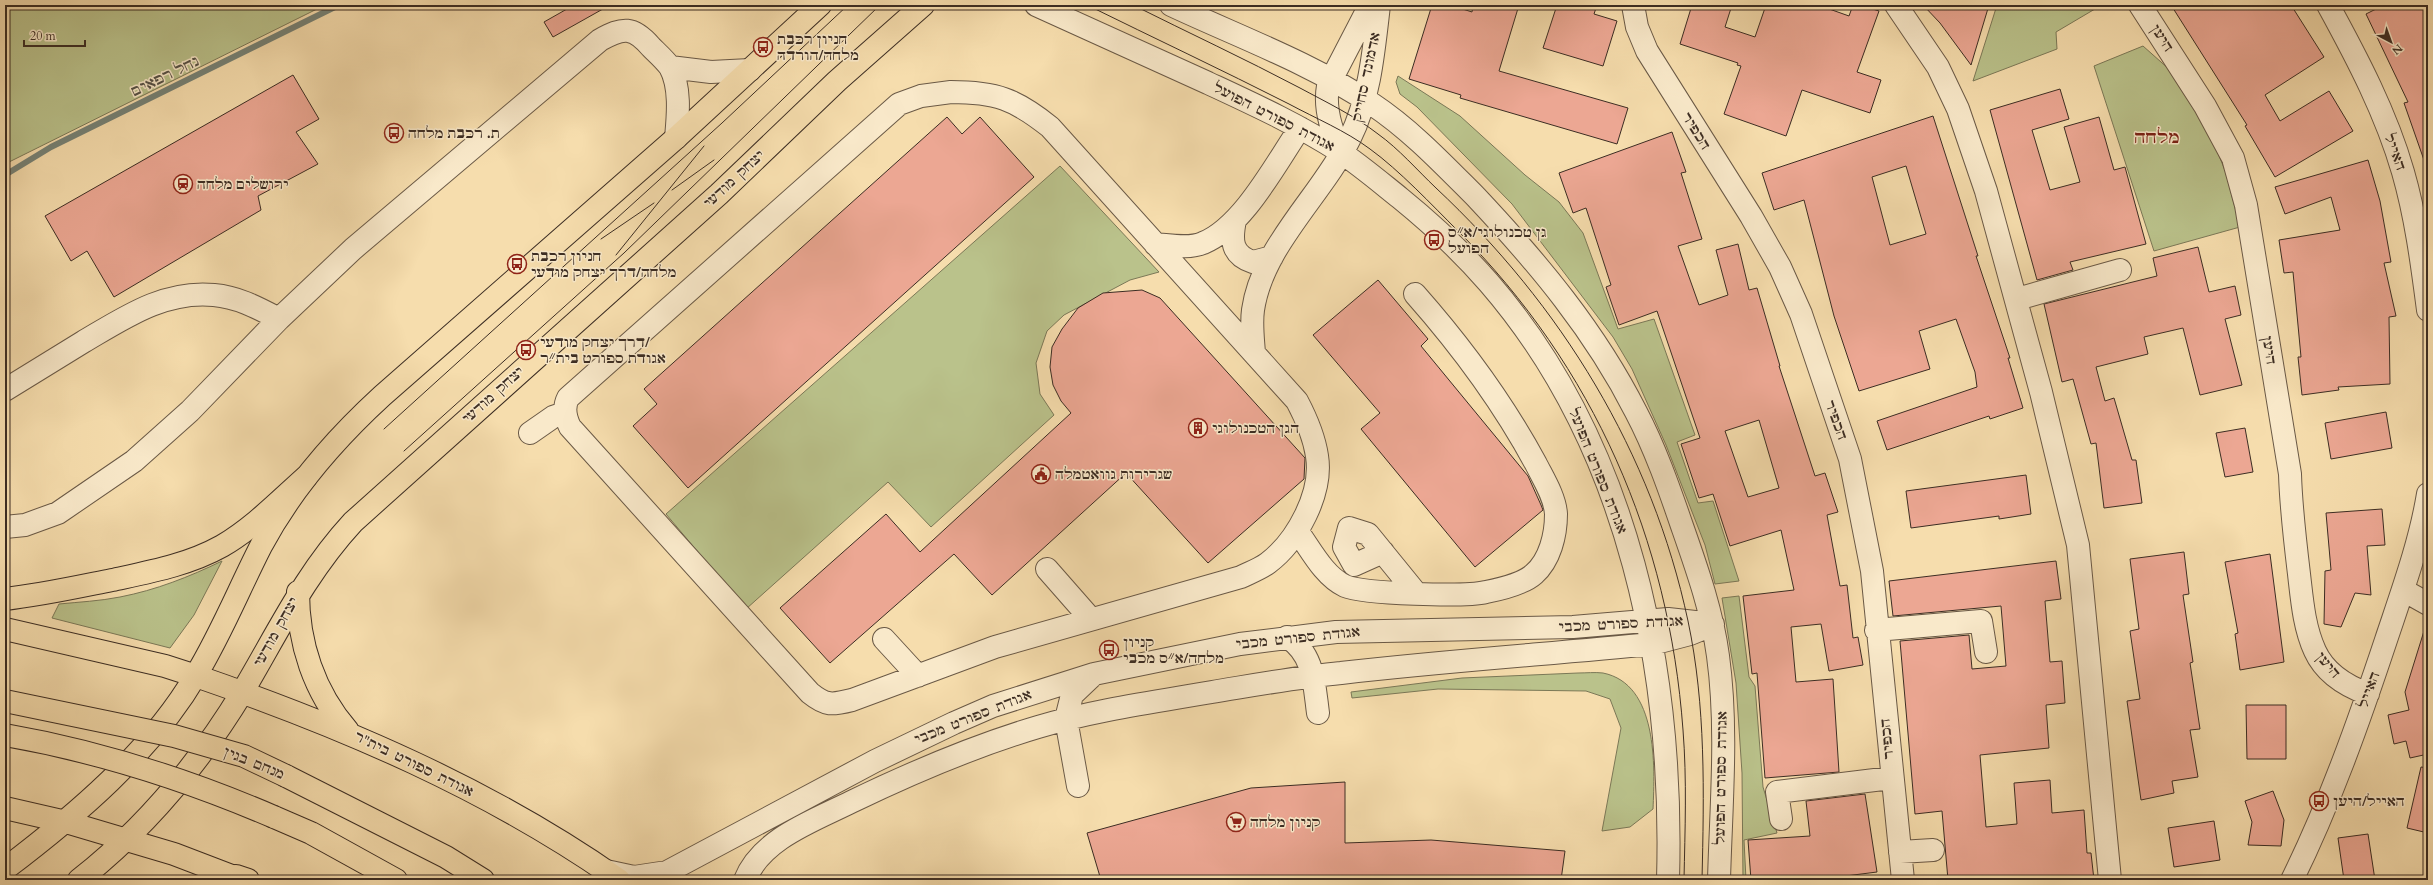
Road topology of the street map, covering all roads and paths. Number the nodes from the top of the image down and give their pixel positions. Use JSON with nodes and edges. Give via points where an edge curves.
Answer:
{"nodes":[{"id":1,"x":820,"y":5,"type":"edge"},
{"id":2,"x":923,"y":5,"type":"edge"},
{"id":3,"x":1036,"y":5,"type":"edge"},
{"id":4,"x":1171,"y":5,"type":"edge"},
{"id":5,"x":1370,"y":5,"type":"edge"},
{"id":6,"x":1379,"y":5,"type":"edge"},
{"id":7,"x":1633,"y":5,"type":"edge"},
{"id":8,"x":1896,"y":5,"type":"edge"},
{"id":9,"x":2140,"y":5,"type":"edge"},
{"id":10,"x":2328,"y":5,"type":"edge"},
{"id":11,"x":670,"y":67,"type":"junction"},
{"id":12,"x":750,"y":70,"type":"junction"},
{"id":13,"x":1330,"y":79,"type":"junction"},
{"id":14,"x":1364,"y":98,"type":"junction"},
{"id":15,"x":1300,"y":128,"type":"junction"},
{"id":16,"x":676,"y":138,"type":"junction"},
{"id":17,"x":1342,"y":153,"type":"junction"},
{"id":18,"x":1235,"y":220,"type":"junction"},
{"id":19,"x":1155,"y":244,"type":"junction"},
{"id":20,"x":1272,"y":257,"type":"junction"},
{"id":21,"x":2120,"y":270,"type":"dead end"},
{"id":22,"x":1415,"y":294,"type":"dead end"},
{"id":23,"x":2017,"y":299,"type":"junction"},
{"id":24,"x":2428,"y":310,"type":"edge"},
{"id":25,"x":279,"y":319,"type":"junction"},
{"id":26,"x":1254,"y":353,"type":"junction"},
{"id":27,"x":5,"y":390,"type":"edge"},
{"id":28,"x":565,"y":413,"type":"junction"},
{"id":29,"x":530,"y":434,"type":"dead end"},
{"id":30,"x":306,"y":477,"type":"junction"},
{"id":31,"x":2428,"y":494,"type":"edge"},
{"id":32,"x":5,"y":527,"type":"edge"},
{"id":33,"x":1298,"y":532,"type":"junction"},
{"id":34,"x":1383,"y":552,"type":"dead end"},
{"id":35,"x":1047,"y":569,"type":"dead end"},
{"id":36,"x":2403,"y":590,"type":"junction"},
{"id":37,"x":298,"y":592,"type":"junction"},
{"id":38,"x":1416,"y":594,"type":"junction"},
{"id":39,"x":5,"y":599,"type":"edge"},
{"id":40,"x":2428,"y":604,"type":"edge"},
{"id":41,"x":1090,"y":618,"type":"junction"},
{"id":42,"x":1648,"y":620,"type":"junction"},
{"id":43,"x":1713,"y":624,"type":"junction"},
{"id":44,"x":5,"y":629,"type":"edge"},
{"id":45,"x":1876,"y":630,"type":"junction"},
{"id":46,"x":1286,"y":637,"type":"junction"},
{"id":47,"x":884,"y":639,"type":"dead end"},
{"id":48,"x":1652,"y":644,"type":"junction"},
{"id":49,"x":1986,"y":652,"type":"dead end"},
{"id":50,"x":1094,"y":674,"type":"junction"},
{"id":51,"x":196,"y":676,"type":"junction"},
{"id":52,"x":918,"y":676,"type":"junction"},
{"id":53,"x":1312,"y":676,"type":"junction"},
{"id":54,"x":242,"y":692,"type":"junction"},
{"id":55,"x":2368,"y":694,"type":"junction"},
{"id":56,"x":5,"y":701,"type":"edge"},
{"id":57,"x":1318,"y":713,"type":"dead end"},
{"id":58,"x":1066,"y":719,"type":"junction"},
{"id":59,"x":350,"y":733,"type":"junction"},
{"id":60,"x":5,"y":735,"type":"edge"},
{"id":61,"x":1891,"y":778,"type":"junction"},
{"id":62,"x":1078,"y":786,"type":"dead end"},
{"id":63,"x":5,"y":808,"type":"edge"},
{"id":64,"x":1782,"y":819,"type":"dead end"},
{"id":65,"x":66,"y":822,"type":"junction"},
{"id":66,"x":125,"y":839,"type":"junction"},
{"id":67,"x":1934,"y":850,"type":"dead end"},
{"id":68,"x":1900,"y":852,"type":"junction"},
{"id":69,"x":5,"y":869,"type":"edge"},
{"id":70,"x":612,"y":876,"type":"edge"},
{"id":71,"x":242,"y":879,"type":"edge"},
{"id":72,"x":79,"y":880,"type":"edge"},
{"id":73,"x":396,"y":880,"type":"edge"},
{"id":74,"x":483,"y":880,"type":"edge"},
{"id":75,"x":745,"y":880,"type":"edge"},
{"id":76,"x":1668,"y":880,"type":"edge"},
{"id":77,"x":1719,"y":880,"type":"edge"},
{"id":78,"x":1903,"y":880,"type":"edge"},
{"id":79,"x":2110,"y":880,"type":"edge"},
{"id":80,"x":2292,"y":880,"type":"edge"}],
"edges":[{"from":1,"to":12,"type":"main road"},
{"from":2,"to":37,"type":"main road","name":"יצחק מודעי","via":[[832,85],[720,194],[373,503],[334,543]]},
{"from":3,"to":15,"type":"street","name":"אגודת ספורט הפועל"},
{"from":4,"to":13,"type":"street","name":"אגודת ספורט הפועל"},
{"from":5,"to":13,"type":"street","name":"אדמונד סחייק"},
{"from":6,"to":14,"type":"street","name":"אדמונד סחייק"},
{"from":7,"to":45,"type":"street","name":"הכפיר","via":[[1637,26],[1647,51],[1751,216],[1780,267],[1801,314],[1850,459],[1872,571]]},
{"from":8,"to":23,"type":"street","via":[[1938,67],[1958,109],[1986,191]]},
{"from":9,"to":55,"type":"street","name":"היען","via":[[2205,106],[2233,158],[2246,205],[2290,474],[2290,505],[2304,617],[2315,652],[2335,678]]},
{"from":10,"to":24,"type":"street","name":"האייל","via":[[2372,92],[2403,172],[2418,239]]},
{"from":11,"to":12,"type":"street","via":[[711,72]]},
{"from":11,"to":16,"type":"street","via":[[677,97]]},
{"from":11,"to":25,"type":"street","via":[[639,34],[626,30],[614,32],[600,40],[353,249]]},
{"from":12,"to":16,"type":"main road"},
{"from":13,"to":14,"type":"street","name":"אגודת ספורט הפועל"},
{"from":13,"to":17,"type":"street","name":"אדמונד סחייק","via":[[1326,96],[1328,110]]},
{"from":14,"to":17,"type":"street","name":"אדמונד סחייק","via":[[1353,133]]},
{"from":14,"to":43,"type":"street","name":"אגודת ספורט הפועל","via":[[1425,146],[1515,238],[1557,288],[1599,347],[1650,442],[1695,562]]},
{"from":15,"to":17,"type":"street","name":"אגודת ספורט הפועל"},
{"from":15,"to":18,"type":"street"},
{"from":16,"to":30,"type":"main road","via":[[382,396],[337,438]]},
{"from":17,"to":20,"type":"street"},
{"from":17,"to":42,"type":"street","name":"אגודת ספורט הפועל","via":[[1425,218],[1457,249],[1490,284],[1544,359],[1565,394],[1615,507]]},
{"from":18,"to":19,"type":"street","via":[[1225,231],[1202,243],[1181,246]]},
{"from":18,"to":20,"type":"street","via":[[1232,240],[1237,254],[1253,262]]},
{"from":19,"to":26,"type":"street"},
{"from":19,"to":28,"type":"street","via":[[1050,128],[1027,108],[1006,98],[980,92],[921,96],[899,104],[568,398]]},
{"from":20,"to":26,"type":"street","via":[[1262,277],[1253,310]]},
{"from":21,"to":23,"type":"street"},
{"from":22,"to":38,"type":"street","via":[[1452,336],[1519,432],[1546,482],[1556,513],[1553,540],[1547,560],[1534,575],[1513,585],[1485,593]]},
{"from":23,"to":79,"type":"street","via":[[2078,545]]},
{"from":25,"to":27,"type":"street","via":[[237,299],[214,295],[189,294],[164,300],[132,313]]},
{"from":25,"to":32,"type":"street","via":[[190,411],[134,461],[58,513],[25,525]]},
{"from":26,"to":33,"type":"street","via":[[1297,401],[1309,424],[1317,457],[1315,492]]},
{"from":28,"to":29,"type":"street","via":[[553,417]]},
{"from":28,"to":52,"type":"street","via":[[570,427],[810,694],[822,703],[835,704],[852,700]]},
{"from":30,"to":39,"type":"main road","via":[[252,525],[222,546],[193,559],[155,571],[54,592]]},
{"from":30,"to":51,"type":"main road","via":[[262,546]]},
{"from":31,"to":36,"type":"street","name":"האייל","via":[[2425,515]]},
{"from":33,"to":38,"type":"street","via":[[1326,571],[1344,586],[1361,590]]},
{"from":33,"to":41,"type":"street","via":[[1267,565],[1241,577]]},
{"from":34,"to":38,"type":"street"},
{"from":35,"to":41,"type":"street"},
{"from":36,"to":40,"type":"street"},
{"from":36,"to":55,"type":"street","name":"האייל"},
{"from":37,"to":54,"type":"main road","name":"יצחק מודעי"},
{"from":37,"to":59,"type":"main road","via":[[302,635],[316,683],[325,700]]},
{"from":41,"to":52,"type":"street","via":[[996,646]]},
{"from":42,"to":43,"type":"street","name":"אגודת ספורט מכבי","via":[[1668,619]]},
{"from":42,"to":46,"type":"street","name":"אגודת ספורט מכבי","via":[[1573,627],[1336,632]]},
{"from":42,"to":48,"type":"street","name":"אגודת ספורט הפועל"},
{"from":43,"to":48,"type":"street","name":"אגודת ספורט מכבי","via":[[1690,634]]},
{"from":43,"to":77,"type":"street","name":"אגודת ספורט הפועל","via":[[1722,697]]},
{"from":44,"to":51,"type":"main road","name":"אגודת ספורט בית\"ר","via":[[157,664]]},
{"from":45,"to":49,"type":"street","via":[[1981,621]]},
{"from":45,"to":61,"type":"street","name":"הכפיר"},
{"from":46,"to":50,"type":"street","name":"אגודת ספורט מכבי"},
{"from":46,"to":53,"type":"street","via":[[1304,652]]},
{"from":47,"to":52,"type":"street"},
{"from":48,"to":53,"type":"street","name":"אגודת ספורט מכבי"},
{"from":48,"to":76,"type":"street","name":"אגודת ספורט הפועל","via":[[1668,774]]},
{"from":50,"to":58,"type":"street","via":[[1072,695]]},
{"from":50,"to":70,"type":"street","name":"אגודת ספורט מכבי","via":[[993,706],[954,722],[667,872],[634,877]]},
{"from":51,"to":54,"type":"main road","name":"אגודת ספורט בית\"ר"},
{"from":51,"to":65,"type":"main road","via":[[178,703],[145,743],[105,786]]},
{"from":53,"to":57,"type":"street"},
{"from":53,"to":58,"type":"street","name":"אגודת ספורט מכבי","via":[[1110,709]]},
{"from":54,"to":59,"type":"main road","name":"אגודת ספורט בית\"ר"},
{"from":54,"to":66,"type":"main road","name":"יצחק מודעי","via":[[186,772]]},
{"from":55,"to":80,"type":"street","name":"האייל","via":[[2311,839]]},
{"from":56,"to":74,"type":"main road","name":"מנחם בגין","bridge":true,"via":[[174,736],[244,756],[446,857]]},
{"from":58,"to":62,"type":"street"},
{"from":58,"to":75,"type":"street","name":"אגודת ספורט מכבי","via":[[1013,735],[895,781],[836,810],[773,844],[759,856]]},
{"from":59,"to":70,"type":"main road","name":"אגודת ספורט בית\"ר","via":[[407,758],[489,800]]},
{"from":60,"to":73,"type":"main road","bridge":true,"via":[[66,747],[123,763],[232,799],[311,833]]},
{"from":61,"to":64,"type":"street","via":[[1778,792]]},
{"from":61,"to":68,"type":"street","name":"הכפיר"},
{"from":63,"to":65,"type":"main road"},
{"from":65,"to":66,"type":"main road"},
{"from":65,"to":69,"type":"main road"},
{"from":66,"to":71,"type":"main road"},
{"from":66,"to":72,"type":"main road","name":"יצחק מודעי"},
{"from":67,"to":68,"type":"street"},
{"from":68,"to":78,"type":"street","name":"הכפיר"}]}
